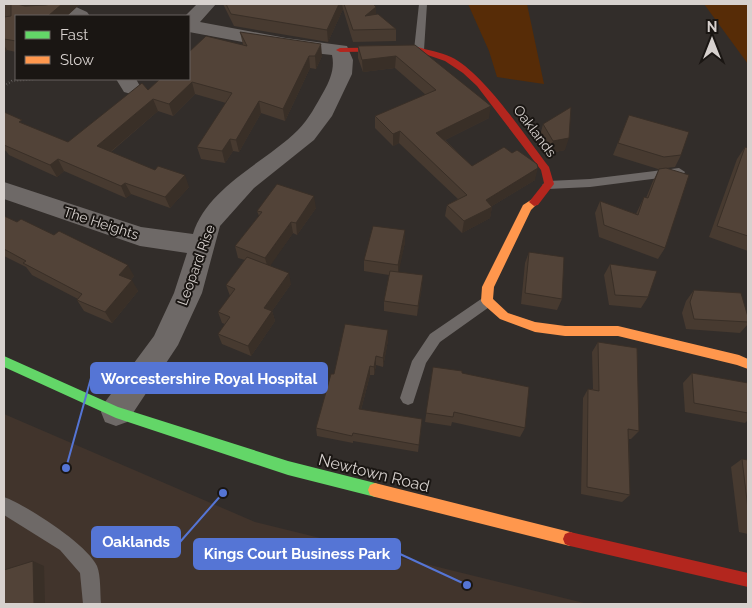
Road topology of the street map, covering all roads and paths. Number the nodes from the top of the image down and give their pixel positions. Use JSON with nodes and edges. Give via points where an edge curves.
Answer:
{"nodes":[{"id":1,"x":207,"y":4,"type":"edge"},
{"id":2,"x":422,"y":4,"type":"edge"},
{"id":3,"x":61,"y":6,"type":"edge"},
{"id":4,"x":79,"y":15,"type":"edge"},
{"id":5,"x":190,"y":24,"type":"edge"},
{"id":6,"x":190,"y":25,"type":"edge"},
{"id":7,"x":420,"y":50,"type":"junction"},
{"id":8,"x":342,"y":55,"type":"junction"},
{"id":9,"x":24,"y":80,"type":"edge"},
{"id":10,"x":4,"y":86,"type":"edge"},
{"id":11,"x":679,"y":172,"type":"edge"},
{"id":12,"x":548,"y":185,"type":"junction"},
{"id":13,"x":4,"y":190,"type":"edge"},
{"id":14,"x":201,"y":245,"type":"junction"},
{"id":15,"x":487,"y":302,"type":"junction"},
{"id":16,"x":4,"y":361,"type":"edge"},
{"id":17,"x":748,"y":364,"type":"edge"},
{"id":18,"x":408,"y":398,"type":"dead end"},
{"id":19,"x":116,"y":412,"type":"junction"},
{"id":20,"x":4,"y":504,"type":"edge"},
{"id":21,"x":748,"y":580,"type":"edge"},
{"id":22,"x":92,"y":604,"type":"edge"}],
"edges":[{"from":1,"to":5,"type":"street"},
{"from":2,"to":7,"type":"lane"},
{"from":3,"to":4,"type":"street"},
{"from":6,"to":8,"type":"street"},
{"from":7,"to":8,"type":"street","name":"Oaklands"},
{"from":7,"to":12,"type":"street","name":"Oaklands","via":[[448,59],[480,84],[539,157],[546,169]]},
{"from":8,"to":14,"type":"street","name":"Leopard Rise","via":[[338,84],[321,116],[306,135],[230,198],[210,222]]},
{"from":9,"to":10,"type":"path"},
{"from":11,"to":12,"type":"lane"},
{"from":12,"to":15,"type":"street","via":[[527,208],[488,286]]},
{"from":13,"to":14,"type":"street","name":"The Heights","via":[[140,236]]},
{"from":14,"to":19,"type":"street","name":"Leopard Rise","via":[[188,293],[164,345]]},
{"from":15,"to":17,"type":"street","via":[[504,316],[535,326],[565,331],[618,331]]},
{"from":15,"to":18,"type":"lane","via":[[435,338],[419,361]]},
{"from":16,"to":19,"type":"street","name":"Newtown Road"},
{"from":19,"to":21,"type":"street","name":"Newtown Road","via":[[288,468],[632,555]]},
{"from":20,"to":22,"type":"lane","via":[[66,544],[89,569]]}]}
